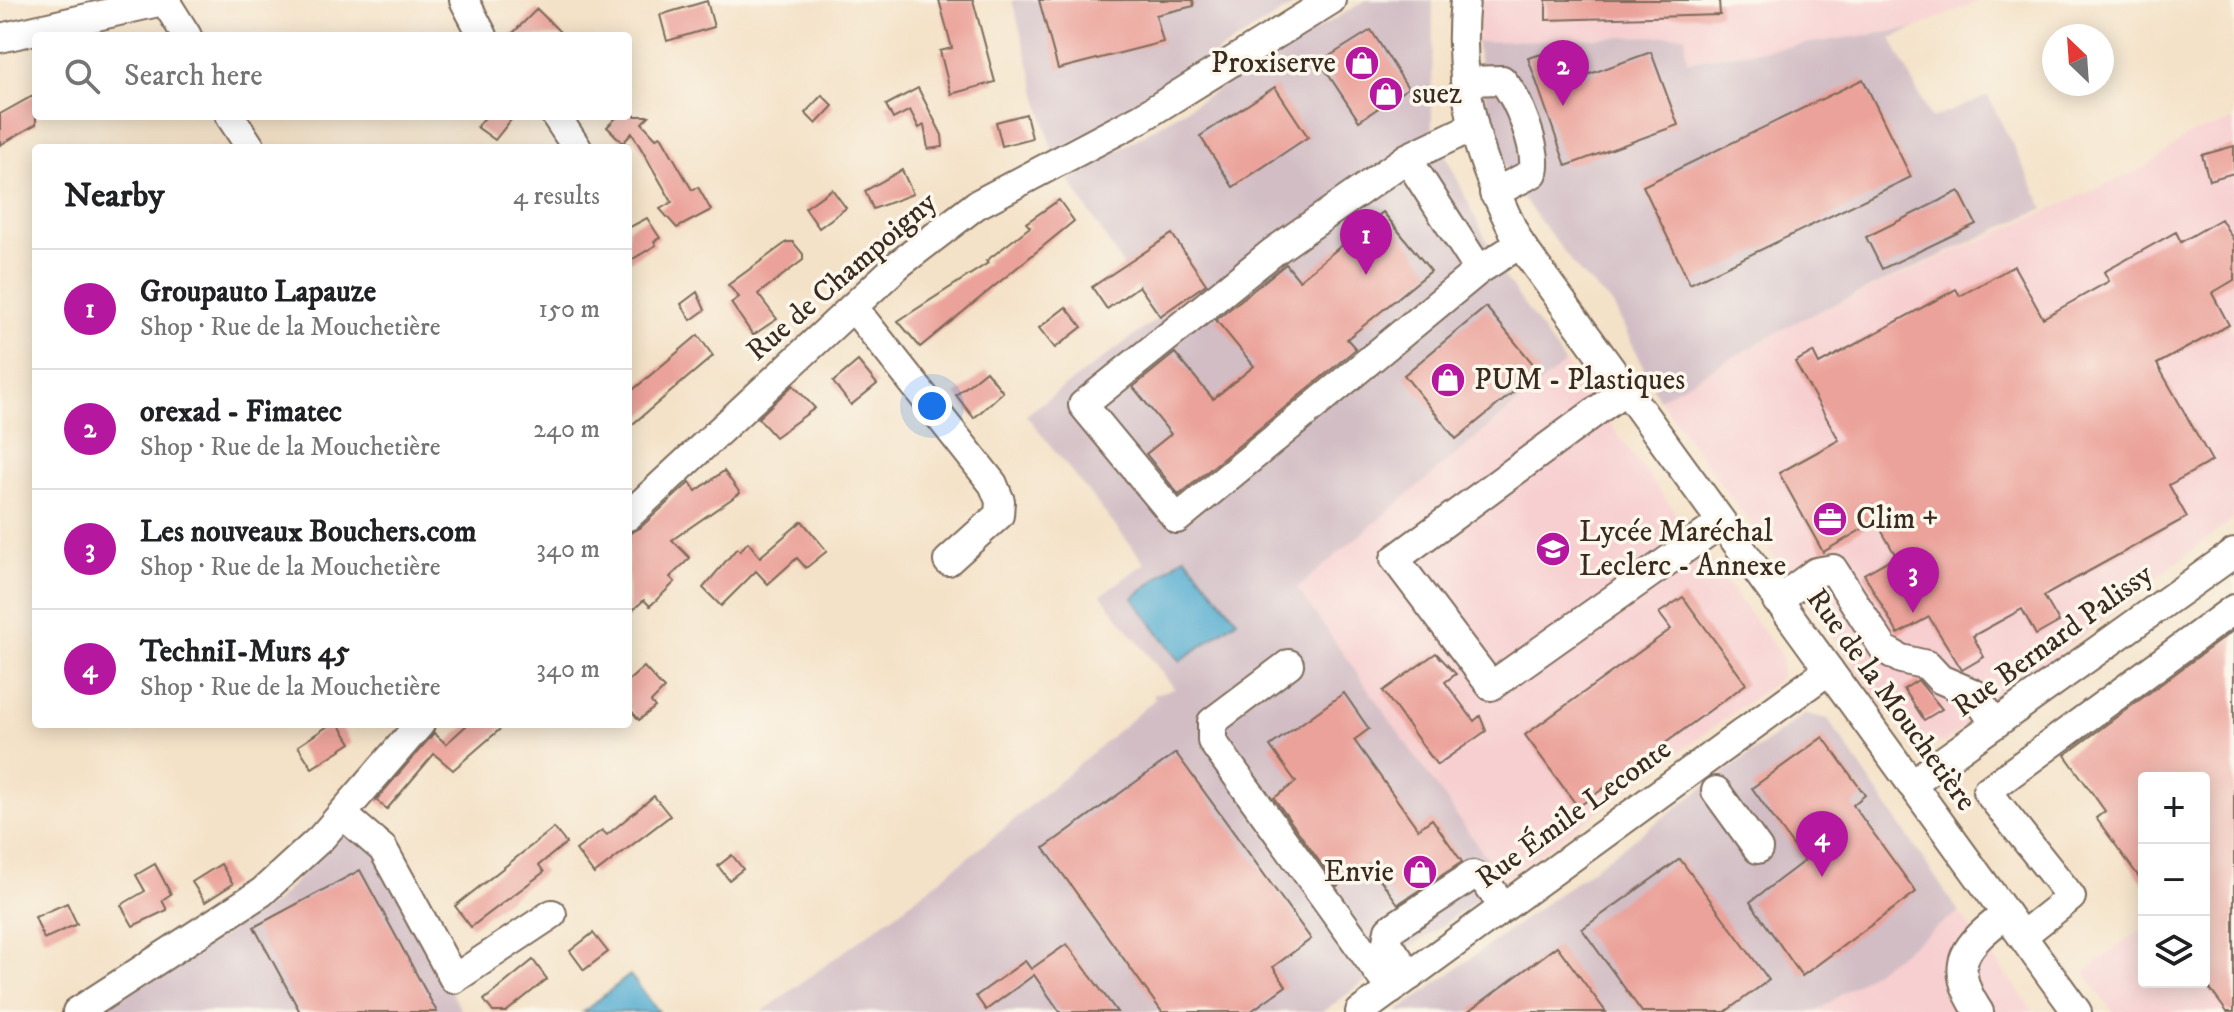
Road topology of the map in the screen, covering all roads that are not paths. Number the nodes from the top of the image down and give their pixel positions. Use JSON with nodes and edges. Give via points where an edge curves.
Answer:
{"nodes":[{"id":1,"x":166,"y":0,"type":"edge"},
{"id":2,"x":464,"y":0,"type":"edge"},
{"id":3,"x":1331,"y":0,"type":"edge"},
{"id":4,"x":1465,"y":0,"type":"edge"},
{"id":5,"x":185,"y":32,"type":"edge"},
{"id":6,"x":481,"y":32,"type":"edge"},
{"id":7,"x":0,"y":38,"type":"edge"},
{"id":8,"x":1465,"y":81,"type":"junction"},
{"id":9,"x":233,"y":120,"type":"edge"},
{"id":10,"x":559,"y":120,"type":"edge"},
{"id":11,"x":1472,"y":127,"type":"junction"},
{"id":12,"x":248,"y":144,"type":"edge"},
{"id":13,"x":574,"y":144,"type":"edge"},
{"id":14,"x":1407,"y":158,"type":"junction"},
{"id":15,"x":1494,"y":193,"type":"junction"},
{"id":16,"x":1520,"y":244,"type":"junction"},
{"id":17,"x":1479,"y":270,"type":"junction"},
{"id":18,"x":853,"y":307,"type":"junction"},
{"id":19,"x":1625,"y":390,"type":"junction"},
{"id":20,"x":632,"y":512,"type":"edge"},
{"id":21,"x":1721,"y":523,"type":"junction"},
{"id":22,"x":2234,"y":553,"type":"edge"},
{"id":23,"x":948,"y":561,"type":"dead end"},
{"id":24,"x":1777,"y":601,"type":"junction"},
{"id":25,"x":2234,"y":609,"type":"edge"},
{"id":26,"x":1289,"y":664,"type":"dead end"},
{"id":27,"x":1829,"y":670,"type":"junction"},
{"id":28,"x":1995,"y":724,"type":"junction"},
{"id":29,"x":417,"y":728,"type":"edge"},
{"id":30,"x":1911,"y":784,"type":"junction"},
{"id":31,"x":1716,"y":791,"type":"dead end"},
{"id":32,"x":342,"y":814,"type":"junction"},
{"id":33,"x":1758,"y":849,"type":"dead end"},
{"id":34,"x":1504,"y":907,"type":"junction"},
{"id":35,"x":552,"y":914,"type":"dead end"},
{"id":36,"x":2014,"y":925,"type":"junction"},
{"id":37,"x":1401,"y":983,"type":"junction"},
{"id":38,"x":2073,"y":1011,"type":"edge"},
{"id":39,"x":77,"y":1012,"type":"edge"},
{"id":40,"x":1360,"y":1012,"type":"edge"},
{"id":41,"x":1979,"y":1012,"type":"edge"}],
"edges":[{"from":1,"to":5,"type":"street"},
{"from":1,"to":7,"type":"street"},
{"from":2,"to":6,"type":"street"},
{"from":3,"to":18,"type":"street","name":"Rue de Champoigny","via":[[1141,118],[976,205],[915,250]]},
{"from":4,"to":8,"type":"street","name":"Rue de la Mouchetière"},
{"from":8,"to":11,"type":"street","name":"Rue de la Mouchetière"},
{"from":8,"to":15,"type":"street","via":[[1502,80],[1537,158],[1533,173]]},
{"from":9,"to":12,"type":"street"},
{"from":10,"to":13,"type":"street"},
{"from":11,"to":14,"type":"street"},
{"from":11,"to":15,"type":"street","name":"Rue de la Mouchetière"},
{"from":14,"to":17,"type":"street"},
{"from":14,"to":17,"type":"street","via":[[1273,252],[1083,405],[1177,519]]},
{"from":15,"to":16,"type":"street","name":"Rue de la Mouchetière"},
{"from":16,"to":17,"type":"street"},
{"from":16,"to":19,"type":"street","name":"Rue de la Mouchetière"},
{"from":18,"to":20,"type":"street","name":"Rue de Champoigny"},
{"from":18,"to":23,"type":"street","via":[[993,484],[1000,501],[999,515]]},
{"from":19,"to":21,"type":"street","name":"Rue de la Mouchetière"},
{"from":19,"to":21,"type":"street","via":[[1395,559],[1491,686]]},
{"from":21,"to":24,"type":"street","name":"Rue de la Mouchetière"},
{"from":22,"to":28,"type":"street","name":"Rue Bernard Palissy"},
{"from":24,"to":27,"type":"street","name":"Rue de la Mouchetière"},
{"from":24,"to":28,"type":"street","via":[[1816,572],[1833,569],[1884,649],[1927,665],[1940,679],[1975,694]]},
{"from":25,"to":36,"type":"street","via":[[1987,791],[2071,897]]},
{"from":26,"to":37,"type":"street","via":[[1212,722],[1212,741]]},
{"from":27,"to":30,"type":"street","name":"Rue de la Mouchetière"},
{"from":27,"to":34,"type":"street","name":"Rue Émile Leconte"},
{"from":28,"to":30,"type":"street","name":"Rue Bernard Palissy"},
{"from":29,"to":32,"type":"street"},
{"from":30,"to":36,"type":"street","name":"Rue de la Mouchetière"},
{"from":31,"to":33,"type":"street"},
{"from":32,"to":35,"type":"street","via":[[383,849],[454,979]]},
{"from":32,"to":39,"type":"street","via":[[262,892]]},
{"from":34,"to":37,"type":"street","name":"Rue Émile Leconte"},
{"from":34,"to":37,"type":"street","via":[[1484,880],[1473,875],[1389,930],[1387,942]]},
{"from":36,"to":38,"type":"street","name":"Rue de la Mouchetière"},
{"from":36,"to":41,"type":"street","via":[[1972,940],[1962,962],[1966,992]]},
{"from":37,"to":40,"type":"street","name":"Rue Émile Leconte"}]}
